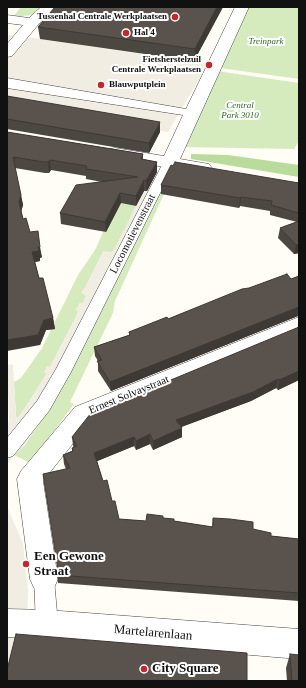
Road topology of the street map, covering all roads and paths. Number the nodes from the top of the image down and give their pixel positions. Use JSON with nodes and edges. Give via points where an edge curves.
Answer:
{"nodes":[{"id":1,"x":50,"y":7,"type":"edge"},
{"id":2,"x":242,"y":7,"type":"edge"},
{"id":3,"x":7,"y":19,"type":"edge"},
{"id":4,"x":32,"y":22,"type":"junction"},
{"id":5,"x":7,"y":53,"type":"edge"},
{"id":6,"x":7,"y":83,"type":"edge"},
{"id":7,"x":180,"y":110,"type":"dead end"},
{"id":8,"x":96,"y":150,"type":"edge"},
{"id":9,"x":168,"y":163,"type":"junction"},
{"id":10,"x":218,"y":171,"type":"edge"},
{"id":11,"x":299,"y":325,"type":"edge"},
{"id":12,"x":7,"y":451,"type":"edge"},
{"id":13,"x":44,"y":580,"type":"joint"},
{"id":14,"x":27,"y":624,"type":"edge"},
{"id":15,"x":299,"y":644,"type":"edge"}],
"edges":[{"from":1,"to":4,"type":"street"},
{"from":2,"to":9,"type":"street","name":"Locomotievenstraat"},
{"from":3,"to":4,"type":"street"},
{"from":4,"to":5,"type":"street"},
{"from":6,"to":7,"type":"street"},
{"from":8,"to":9,"type":"street"},
{"from":9,"to":10,"type":"street"},
{"from":9,"to":12,"type":"street","name":"Locomotievenstraat","via":[[44,406]]},
{"from":11,"to":13,"type":"street","name":"Ernest Solvaystraat","via":[[83,414],[30,479]]},
{"from":13,"to":14,"type":"street","name":"Ernest Solvaystraat"},
{"from":14,"to":15,"type":"street","name":"Martelarenlaan"}]}
